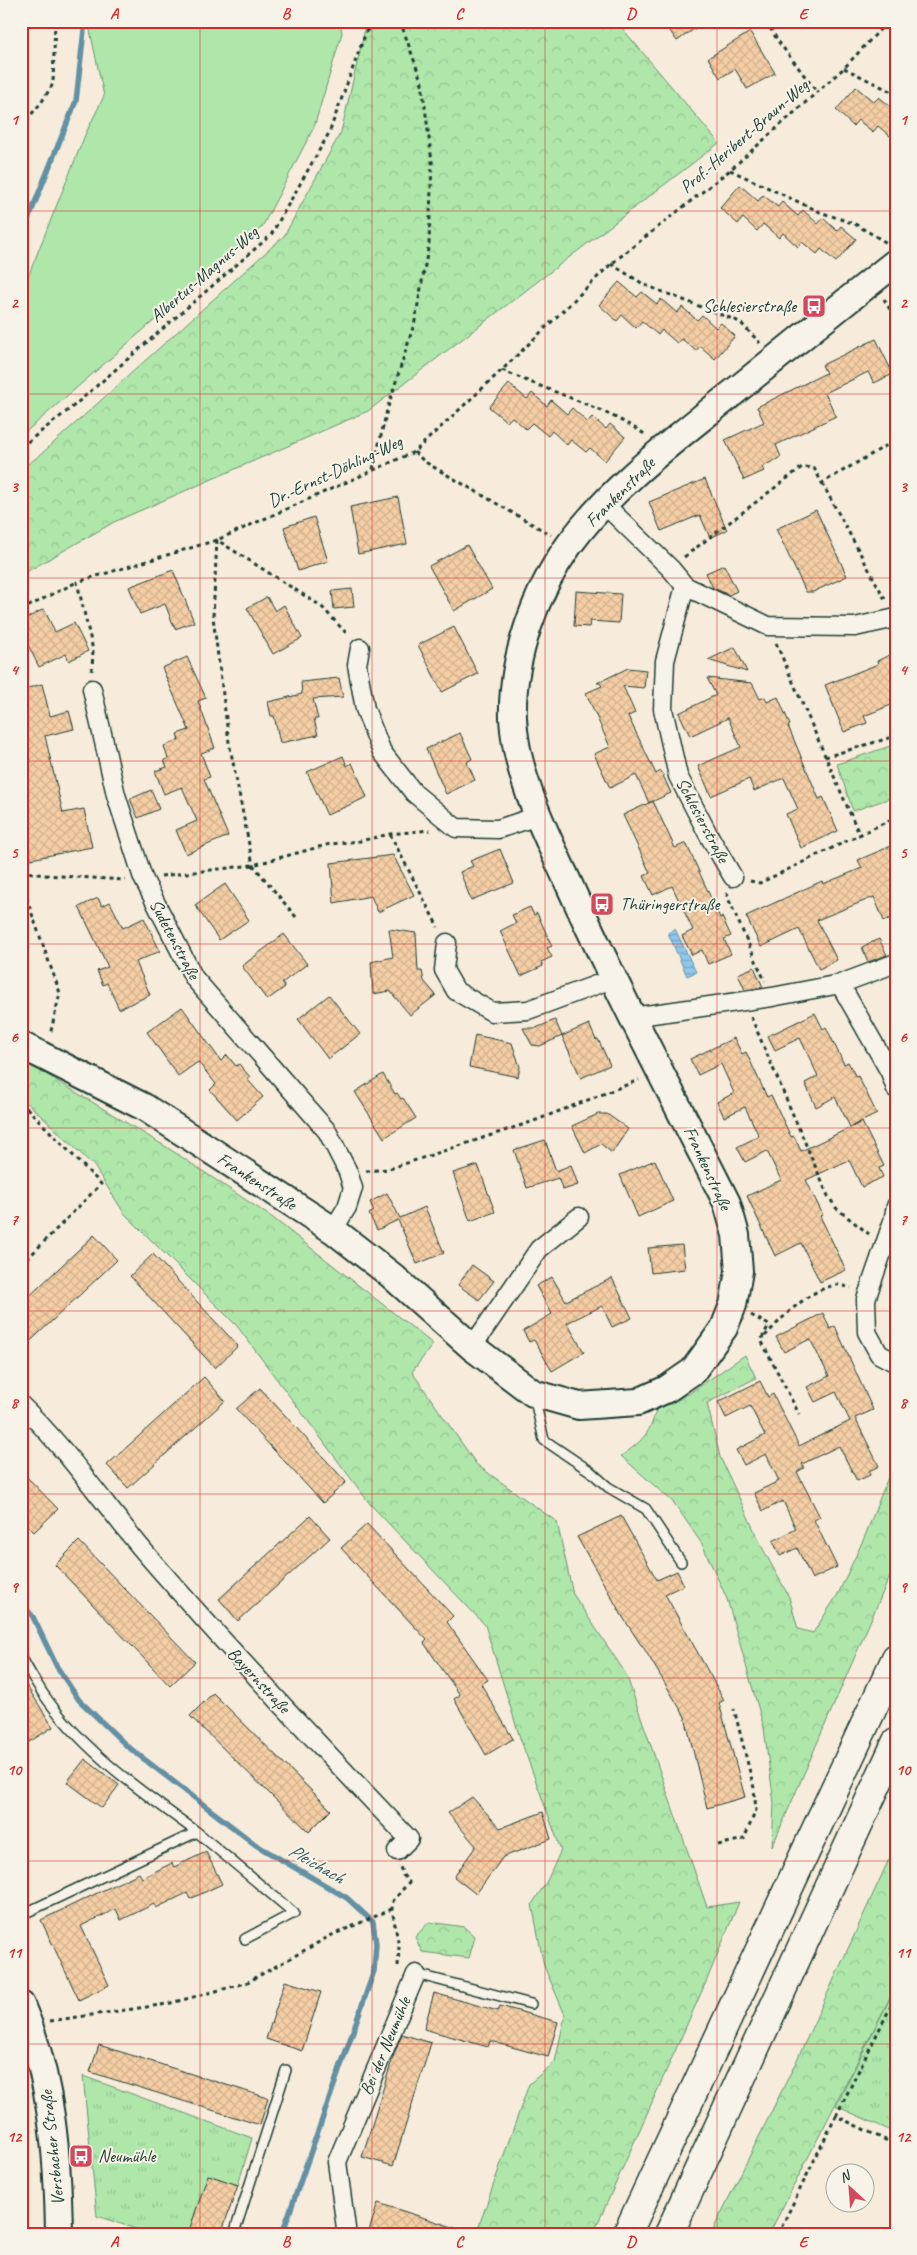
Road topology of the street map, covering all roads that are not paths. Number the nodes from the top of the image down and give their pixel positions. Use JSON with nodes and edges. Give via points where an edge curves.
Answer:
{"nodes":[{"id":1,"x":893,"y":254,"type":"edge"},
{"id":2,"x":604,"y":504,"type":"junction"},
{"id":3,"x":685,"y":586,"type":"junction"},
{"id":4,"x":895,"y":618,"type":"edge"},
{"id":5,"x":360,"y":648,"type":"road end"},
{"id":6,"x":92,"y":689,"type":"dead end"},
{"id":7,"x":538,"y":816,"type":"junction"},
{"id":8,"x":733,"y":877,"type":"road end"},
{"id":9,"x":447,"y":943,"type":"road end"},
{"id":10,"x":896,"y":963,"type":"edge"},
{"id":11,"x":612,"y":979,"type":"junction"},
{"id":12,"x":840,"y":984,"type":"junction"},
{"id":13,"x":632,"y":1017,"type":"junction"},
{"id":14,"x":21,"y":1044,"type":"edge"},
{"id":15,"x":896,"y":1089,"type":"edge"},
{"id":16,"x":896,"y":1206,"type":"edge"},
{"id":17,"x":579,"y":1217,"type":"dead end"},
{"id":18,"x":333,"y":1230,"type":"junction"},
{"id":19,"x":472,"y":1347,"type":"junction"},
{"id":20,"x":894,"y":1362,"type":"dead end"},
{"id":21,"x":533,"y":1394,"type":"junction"},
{"id":22,"x":21,"y":1406,"type":"edge"},
{"id":23,"x":681,"y":1562,"type":"dead end"},
{"id":24,"x":21,"y":1655,"type":"edge"},
{"id":25,"x":896,"y":1658,"type":"edge"},
{"id":26,"x":896,"y":1743,"type":"edge"},
{"id":27,"x":197,"y":1832,"type":"junction"},
{"id":28,"x":396,"y":1852,"type":"road end"},
{"id":29,"x":21,"y":1915,"type":"edge"},
{"id":30,"x":245,"y":1939,"type":"dead end"},
{"id":31,"x":416,"y":1974,"type":"joint"},
{"id":32,"x":532,"y":2004,"type":"dead end"},
{"id":33,"x":28,"y":2029,"type":"edge"},
{"id":34,"x":286,"y":2070,"type":"dead end"},
{"id":35,"x":631,"y":2229,"type":"edge"},
{"id":36,"x":59,"y":2234,"type":"edge"},
{"id":37,"x":234,"y":2234,"type":"edge"},
{"id":38,"x":344,"y":2234,"type":"edge"},
{"id":39,"x":669,"y":2234,"type":"edge"}],
"edges":[{"from":1,"to":2,"type":"street","name":"Frankenstraße","via":[[775,358],[665,447]]},
{"from":2,"to":3,"type":"street"},
{"from":2,"to":7,"type":"street","name":"Frankenstraße","via":[[569,545],[543,588],[515,671],[513,719],[520,767]]},
{"from":3,"to":4,"type":"street","via":[[768,626],[855,626]]},
{"from":3,"to":8,"type":"street","name":"Schlesierstraße","via":[[665,661],[663,708],[678,776]]},
{"from":5,"to":7,"type":"street","via":[[357,665],[365,709],[382,752],[414,793],[456,828],[498,829]]},
{"from":6,"to":18,"type":"street","name":"Sudetenstraße","via":[[116,795],[143,878],[194,978],[327,1131],[353,1188],[347,1207]]},
{"from":7,"to":11,"type":"street","name":"Frankenstraße"},
{"from":9,"to":11,"type":"street","via":[[444,970],[456,991],[492,1012],[528,1010]]},
{"from":10,"to":12,"type":"street"},
{"from":11,"to":13,"type":"street","name":"Frankenstraße"},
{"from":12,"to":13,"type":"street"},
{"from":12,"to":15,"type":"street","via":[[890,1072]]},
{"from":13,"to":21,"type":"street","name":"Frankenstraße","via":[[727,1203],[736,1235],[739,1271],[733,1305],[724,1328],[693,1371],[667,1389],[638,1402],[579,1406]]},
{"from":14,"to":18,"type":"street","name":"Frankenstraße","via":[[144,1107]]},
{"from":16,"to":20,"type":"street","via":[[866,1300],[867,1332],[879,1354]]},
{"from":17,"to":19,"type":"street","via":[[539,1248]]},
{"from":18,"to":19,"type":"street","name":"Frankenstraße","via":[[391,1275]]},
{"from":19,"to":21,"type":"street","name":"Frankenstraße"},
{"from":21,"to":23,"type":"lane","via":[[544,1440],[608,1487],[646,1509]]},
{"from":22,"to":28,"type":"street","name":"Bayernstraße","via":[[45,1428],[146,1554],[240,1661],[409,1839]]},
{"from":24,"to":27,"type":"lane","via":[[54,1709],[78,1736],[114,1770]]},
{"from":25,"to":35,"type":"highway"},
{"from":26,"to":39,"type":"highway"},
{"from":27,"to":29,"type":"lane"},
{"from":27,"to":30,"type":"lane","via":[[294,1914]]},
{"from":31,"to":32,"type":"lane","name":"Bei der Neumühle"},
{"from":31,"to":38,"type":"street","name":"Bei der Neumühle","via":[[337,2162],[346,2228]]},
{"from":33,"to":36,"type":"street","name":"Versbacher Straße","via":[[50,2115]]},
{"from":34,"to":37,"type":"lane"}]}
